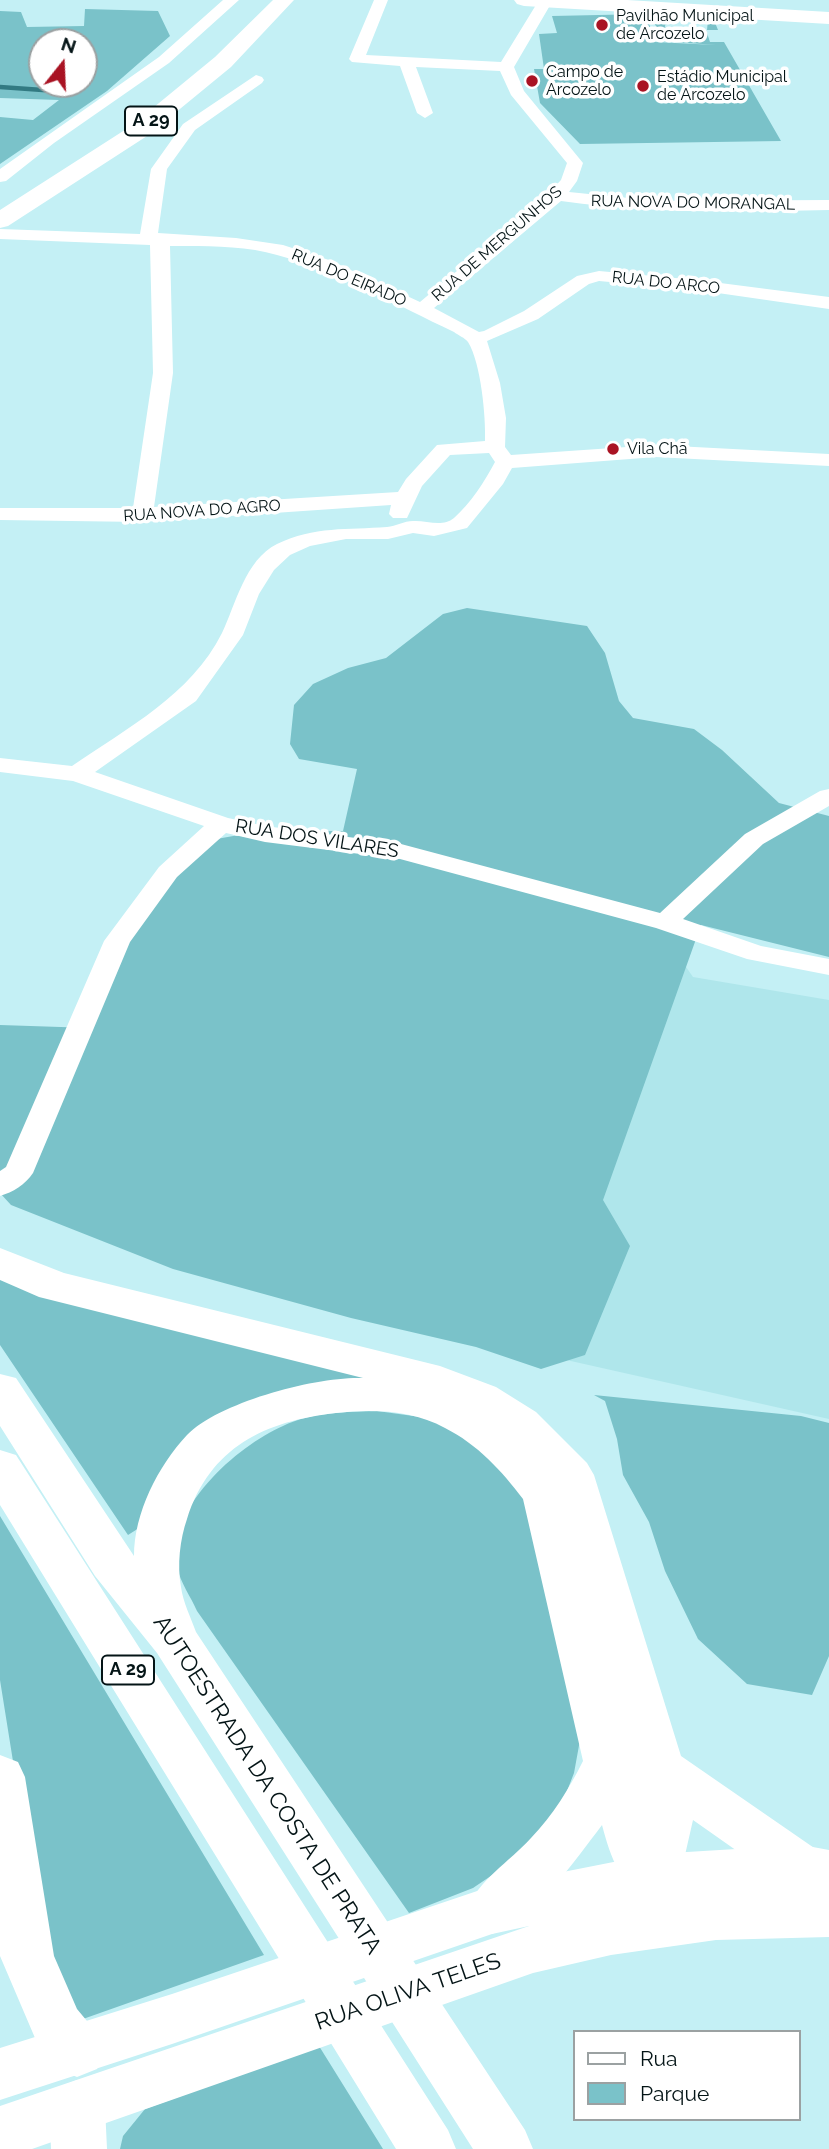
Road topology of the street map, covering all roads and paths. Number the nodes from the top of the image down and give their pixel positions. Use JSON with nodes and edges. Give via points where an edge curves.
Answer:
{"nodes":[{"id":1,"x":232,"y":0,"type":"edge"},
{"id":2,"x":264,"y":0,"type":"edge"},
{"id":3,"x":285,"y":0,"type":"edge"},
{"id":4,"x":381,"y":0,"type":"edge"},
{"id":5,"x":524,"y":0,"type":"edge"},
{"id":6,"x":557,"y":2,"type":"edge"},
{"id":7,"x":829,"y":18,"type":"edge"},
{"id":8,"x":407,"y":63,"type":"junction"},
{"id":9,"x":506,"y":67,"type":"junction"},
{"id":10,"x":256,"y":80,"type":"dead end"},
{"id":11,"x":425,"y":113,"type":"dead end"},
{"id":12,"x":0,"y":177,"type":"edge"},
{"id":13,"x":557,"y":195,"type":"junction"},
{"id":14,"x":0,"y":205,"type":"edge"},
{"id":15,"x":829,"y":205,"type":"edge"},
{"id":16,"x":0,"y":221,"type":"edge"},
{"id":17,"x":0,"y":234,"type":"edge"},
{"id":18,"x":156,"y":240,"type":"junction"},
{"id":19,"x":829,"y":303,"type":"edge"},
{"id":20,"x":421,"y":310,"type":"junction"},
{"id":21,"x":476,"y":338,"type":"junction"},
{"id":22,"x":500,"y":455,"type":"junction"},
{"id":23,"x":829,"y":460,"type":"edge"},
{"id":24,"x":404,"y":498,"type":"junction"},
{"id":25,"x":0,"y":514,"type":"edge"},
{"id":26,"x":142,"y":516,"type":"junction"},
{"id":27,"x":413,"y":527,"type":"junction"},
{"id":28,"x":0,"y":765,"type":"edge"},
{"id":29,"x":77,"y":774,"type":"junction"},
{"id":30,"x":829,"y":796,"type":"edge"},
{"id":31,"x":221,"y":824,"type":"junction"},
{"id":32,"x":665,"y":922,"type":"junction"},
{"id":33,"x":829,"y":967,"type":"edge"},
{"id":34,"x":0,"y":1186,"type":"edge"},
{"id":35,"x":0,"y":1263,"type":"edge"},
{"id":36,"x":0,"y":1390,"type":"edge"},
{"id":37,"x":0,"y":1467,"type":"edge"},
{"id":38,"x":174,"y":1639,"type":"junction"},
{"id":39,"x":608,"y":1761,"type":"junction"},
{"id":40,"x":660,"y":1769,"type":"junction"},
{"id":41,"x":0,"y":1777,"type":"edge"},
{"id":42,"x":815,"y":1870,"type":"edge"},
{"id":43,"x":654,"y":1877,"type":"junction"},
{"id":44,"x":20,"y":1901,"type":"junction"},
{"id":45,"x":492,"y":1910,"type":"junction"},
{"id":46,"x":829,"y":1913,"type":"edge"},
{"id":47,"x":716,"y":1916,"type":"junction"},
{"id":48,"x":611,"y":1931,"type":"junction"},
{"id":49,"x":0,"y":1959,"type":"edge"},
{"id":50,"x":183,"y":2043,"type":"junction"},
{"id":51,"x":92,"y":2056,"type":"junction"},
{"id":52,"x":0,"y":2074,"type":"edge"},
{"id":53,"x":78,"y":2128,"type":"edge"},
{"id":54,"x":0,"y":2133,"type":"edge"},
{"id":55,"x":428,"y":2149,"type":"edge"},
{"id":56,"x":505,"y":2149,"type":"edge"}],
"edges":[{"from":1,"to":12,"type":"street","via":[[164,60]]},
{"from":2,"to":14,"type":"main road","number":"A 29","via":[[203,60],[119,127]]},
{"from":3,"to":16,"type":"main road","number":"A 29","via":[[223,62],[139,131]]},
{"from":4,"to":8,"type":"street","via":[[357,59]]},
{"from":5,"to":6,"type":"main road"},
{"from":6,"to":7,"type":"main road"},
{"from":6,"to":9,"type":"street"},
{"from":8,"to":9,"type":"street"},
{"from":8,"to":11,"type":"street"},
{"from":9,"to":13,"type":"street","name":"RUA DE MERGUNHOS","via":[[517,92],[575,163],[569,181]]},
{"from":10,"to":18,"type":"street","via":[[189,127],[159,169],[149,234]]},
{"from":13,"to":15,"type":"street","name":"RUA NOVA DO MORANGAL","via":[[647,205]]},
{"from":13,"to":20,"type":"street","name":"RUA DE MERGUNHOS"},
{"from":17,"to":18,"type":"street","name":"RUA DO EIRADO"},
{"from":18,"to":20,"type":"street","name":"RUA DO EIRADO","via":[[277,249],[323,264]]},
{"from":18,"to":26,"type":"street","via":[[161,246],[163,373]]},
{"from":19,"to":21,"type":"street","name":"RUA DO ARCO","via":[[599,276],[583,280],[531,314]]},
{"from":20,"to":21,"type":"street","name":"RUA DO EIRADO"},
{"from":21,"to":22,"type":"street","via":[[490,383]]},
{"from":22,"to":23,"type":"street","via":[[656,451]]},
{"from":22,"to":24,"type":"street","via":[[444,449]]},
{"from":22,"to":27,"type":"street","via":[[496,480],[460,524],[434,530]]},
{"from":24,"to":26,"type":"street","name":"RUA NOVA DO AGRO"},
{"from":24,"to":27,"type":"street","via":[[398,509],[404,523]]},
{"from":25,"to":26,"type":"street","name":"RUA NOVA DO AGRO"},
{"from":27,"to":29,"type":"street","via":[[388,533],[346,533],[282,550],[266,566],[248,594],[232,635],[188,696]]},
{"from":28,"to":29,"type":"street"},
{"from":29,"to":31,"type":"street"},
{"from":30,"to":32,"type":"street","via":[[754,839]]},
{"from":31,"to":32,"type":"street","name":"RUA DOS VILARES","via":[[401,852]]},
{"from":31,"to":34,"type":"street","name":"RUA DOS VILARES","via":[[168,872],[117,941],[18,1173]]},
{"from":32,"to":33,"type":"street","name":"RUA DOS VILARES","via":[[756,953]]},
{"from":35,"to":40,"type":"main road","via":[[54,1286],[425,1377],[480,1399],[520,1424],[571,1475]]},
{"from":36,"to":38,"type":"main road","name":"AUTOESTRADA DA COSTA DE PRATA","number":"A 29","via":[[112,1563]]},
{"from":37,"to":55,"type":"main road","number":"A 29"},
{"from":38,"to":39,"type":"main road","via":[[157,1587],[157,1538],[174,1487],[204,1446],[248,1418],[302,1400],[358,1394],[410,1397],[462,1416],[513,1454],[545,1493]]},
{"from":38,"to":56,"type":"main road","name":"AUTOESTRADA DA COSTA DE PRATA","number":"A 29"},
{"from":39,"to":43,"type":"main road","via":[[635,1851]]},
{"from":39,"to":45,"type":"main road","via":[[587,1805],[551,1853]]},
{"from":40,"to":42,"type":"main road"},
{"from":40,"to":43,"type":"main road","via":[[667,1820]]},
{"from":41,"to":44,"type":"main road"},
{"from":42,"to":43,"type":"main road","name":"RUA OLIVA TELES"},
{"from":43,"to":45,"type":"main road","name":"RUA OLIVA TELES"},
{"from":43,"to":47,"type":"main road"},
{"from":43,"to":48,"type":"main road","via":[[645,1895]]},
{"from":44,"to":49,"type":"main road"},
{"from":44,"to":51,"type":"main road","via":[[27,1956],[57,2027]]},
{"from":45,"to":50,"type":"main road","name":"RUA OLIVA TELES"},
{"from":46,"to":47,"type":"main road","name":"RUA OLIVA TELES"},
{"from":47,"to":48,"type":"main road","name":"RUA OLIVA TELES"},
{"from":48,"to":50,"type":"main road","name":"RUA OLIVA TELES"},
{"from":50,"to":51,"type":"main road"},
{"from":50,"to":53,"type":"main road","name":"RUA OLIVA TELES"},
{"from":51,"to":52,"type":"main road"},
{"from":51,"to":53,"type":"main road"},
{"from":53,"to":54,"type":"main road","name":"RUA OLIVA TELES"}]}
